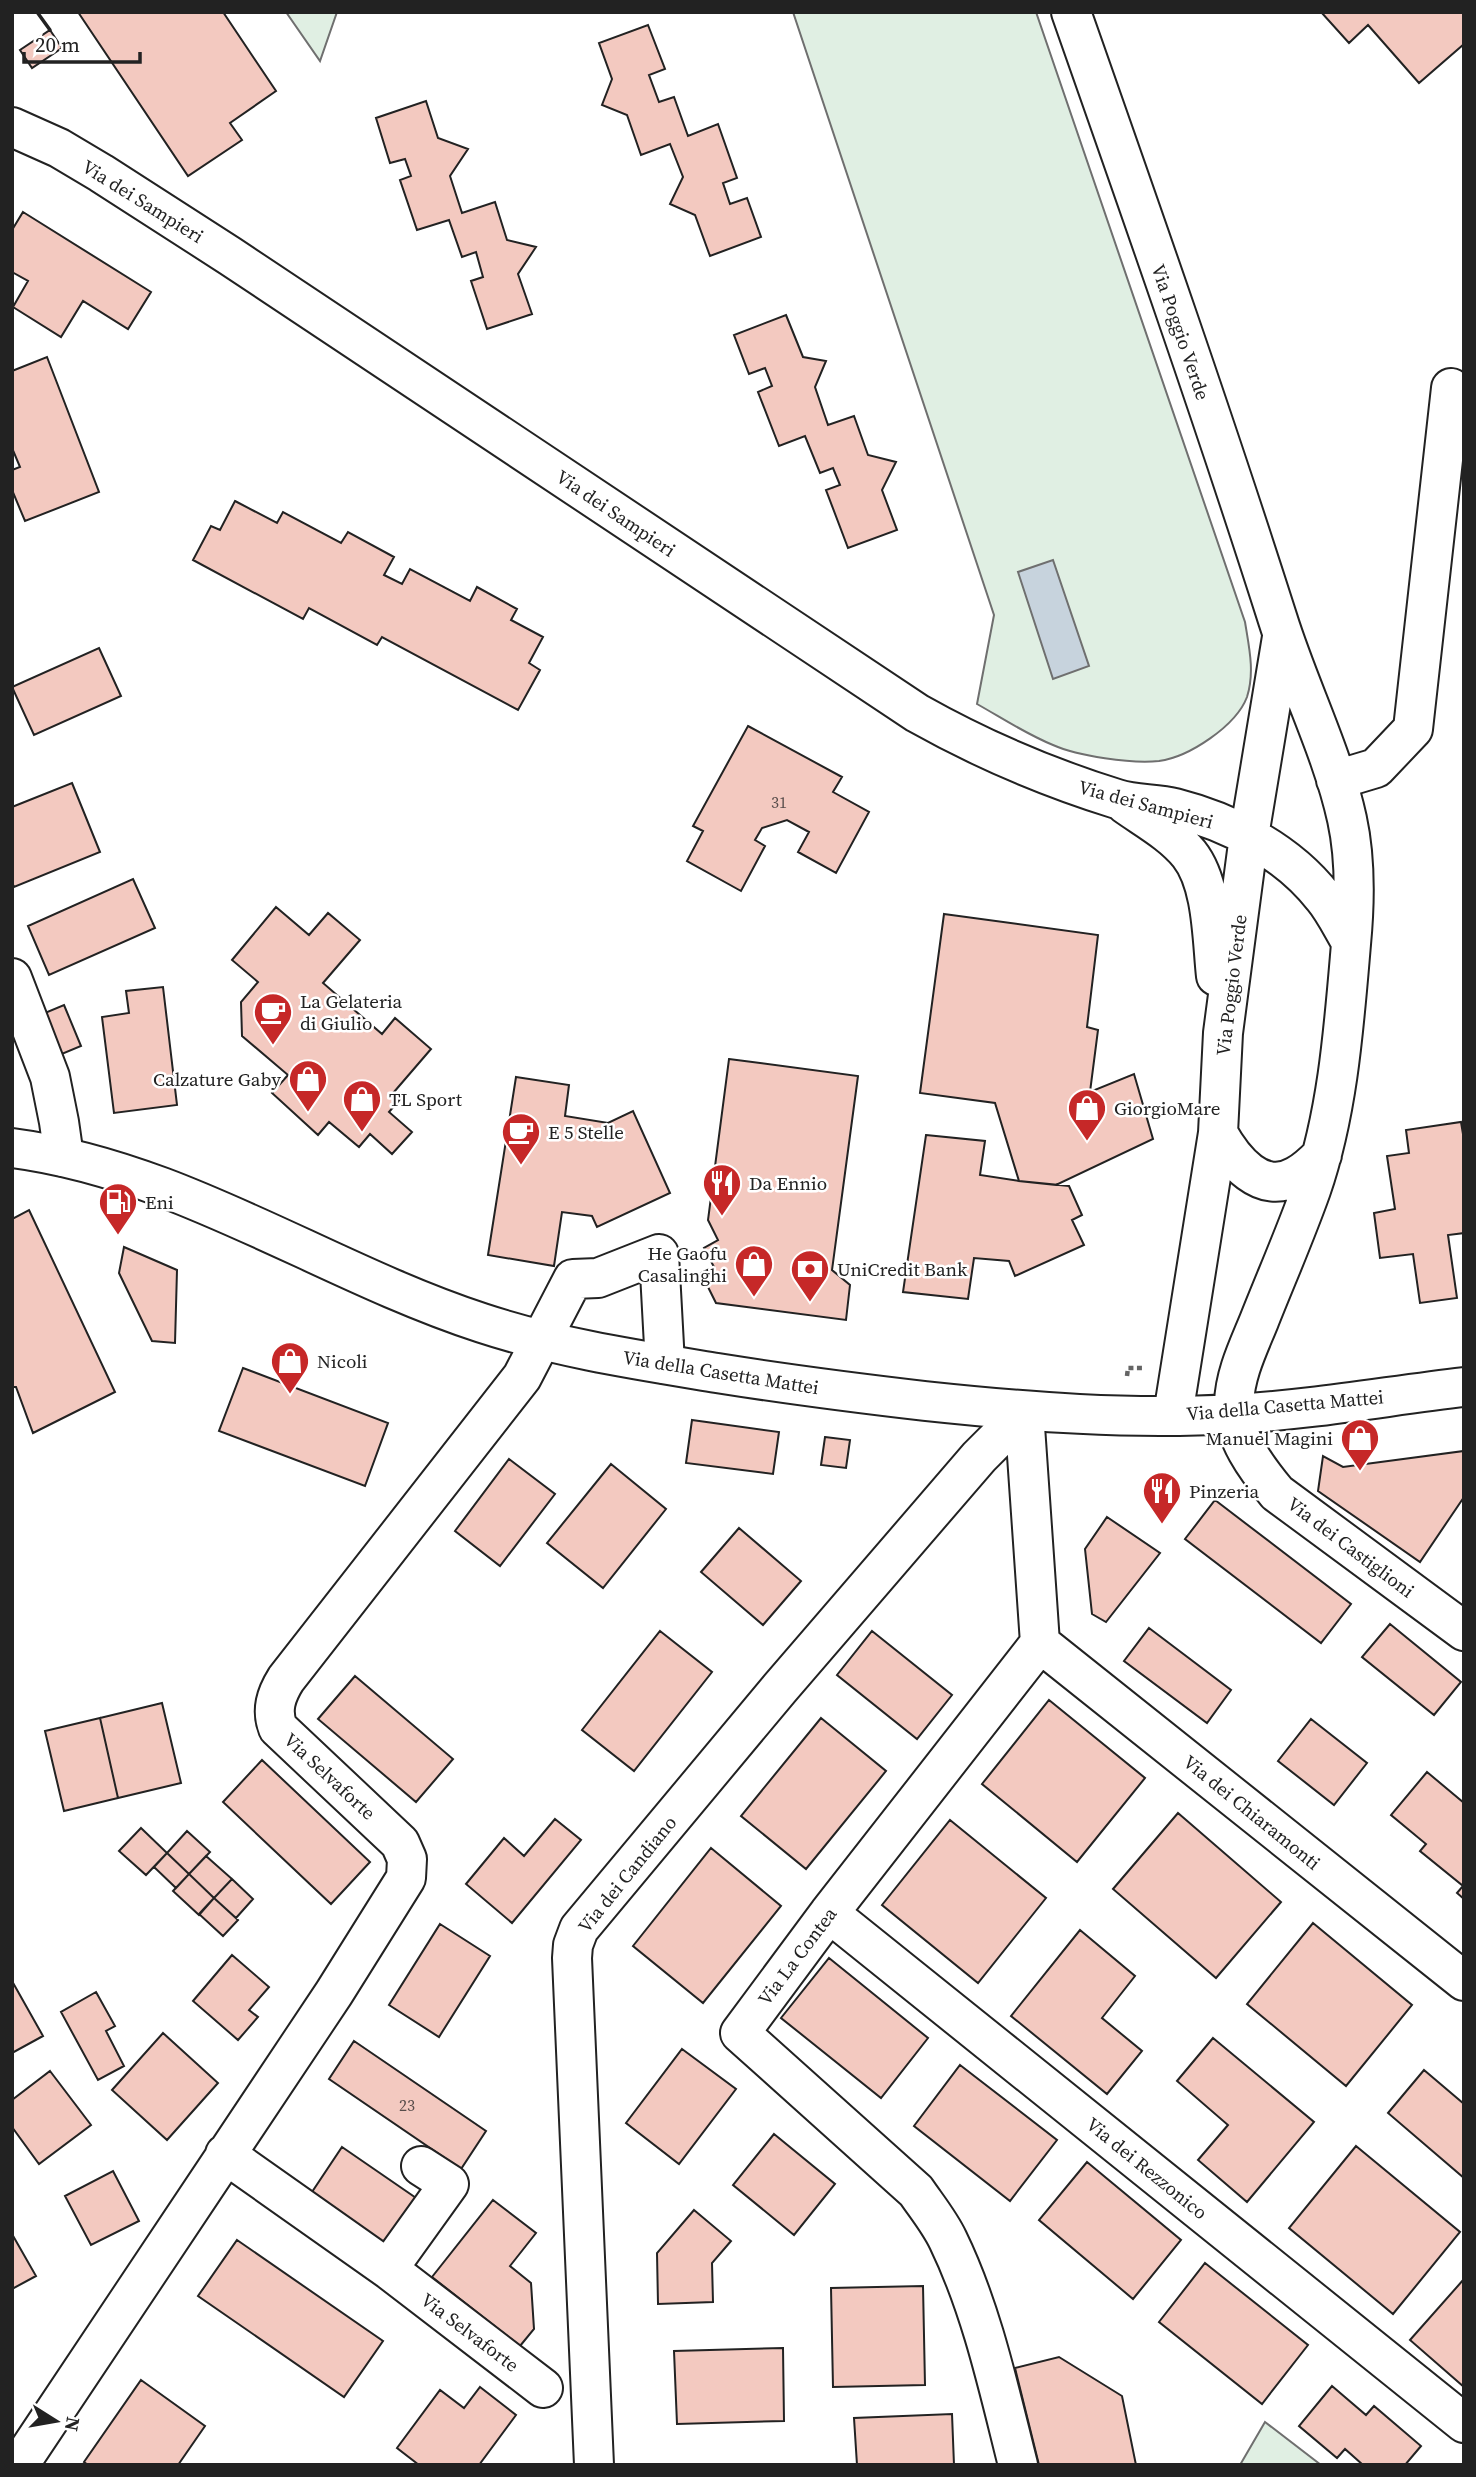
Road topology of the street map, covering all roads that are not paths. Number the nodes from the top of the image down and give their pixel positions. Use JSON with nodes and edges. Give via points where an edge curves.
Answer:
{"nodes":[{"id":1,"x":1079,"y":18,"type":"edge"},
{"id":2,"x":12,"y":127,"type":"edge"},
{"id":3,"x":1451,"y":388,"type":"dead end"},
{"id":4,"x":1283,"y":635,"type":"junction"},
{"id":5,"x":1336,"y":780,"type":"junction"},
{"id":6,"x":1120,"y":800,"type":"junction"},
{"id":7,"x":1249,"y":836,"type":"junction"},
{"id":8,"x":1352,"y":942,"type":"junction"},
{"id":9,"x":12,"y":978,"type":"edge"},
{"id":10,"x":1223,"y":1032,"type":"junction"},
{"id":11,"x":1218,"y":1133,"type":"junction"},
{"id":12,"x":12,"y":1148,"type":"edge"},
{"id":13,"x":1322,"y":1155,"type":"junction"},
{"id":14,"x":64,"y":1157,"type":"junction"},
{"id":15,"x":543,"y":1341,"type":"junction"},
{"id":16,"x":665,"y":1364,"type":"junction"},
{"id":17,"x":1464,"y":1387,"type":"edge"},
{"id":18,"x":1024,"y":1412,"type":"junction"},
{"id":19,"x":1234,"y":1414,"type":"junction"},
{"id":20,"x":1173,"y":1415,"type":"junction"},
{"id":21,"x":1464,"y":1631,"type":"edge"},
{"id":22,"x":1040,"y":1643,"type":"junction"},
{"id":23,"x":829,"y":1913,"type":"junction"},
{"id":24,"x":1464,"y":1981,"type":"edge"},
{"id":25,"x":225,"y":2154,"type":"junction"},
{"id":26,"x":421,"y":2166,"type":"dead end"},
{"id":27,"x":388,"y":2269,"type":"junction"},
{"id":28,"x":543,"y":2388,"type":"dead end"},
{"id":29,"x":1464,"y":2423,"type":"edge"},
{"id":30,"x":25,"y":2462,"type":"edge"},
{"id":31,"x":594,"y":2465,"type":"edge"},
{"id":32,"x":1018,"y":2465,"type":"edge"}],
"edges":[{"from":1,"to":4,"type":"street","name":"Via Poggio Verde"},
{"from":2,"to":6,"type":"street","name":"Via dei Sampieri","via":[[59,148],[230,256],[916,712],[1007,760]]},
{"from":3,"to":5,"type":"street","via":[[1413,729],[1376,768]]},
{"from":4,"to":5,"type":"street","name":"Via Poggio Verde"},
{"from":4,"to":7,"type":"street","name":"Via Poggio Verde"},
{"from":5,"to":8,"type":"street","name":"Via Poggio Verde","via":[[1354,866]]},
{"from":6,"to":7,"type":"street","name":"Via dei Sampieri","via":[[1175,808]]},
{"from":6,"to":10,"type":"street","via":[[1181,845],[1200,872],[1208,900]]},
{"from":7,"to":8,"type":"street","via":[[1311,883]]},
{"from":7,"to":10,"type":"street","name":"Via Poggio Verde"},
{"from":8,"to":13,"type":"street","name":"Via Poggio Verde"},
{"from":9,"to":14,"type":"street","via":[[50,1077]]},
{"from":10,"to":11,"type":"street","name":"Via Poggio Verde"},
{"from":11,"to":13,"type":"street","via":[[1241,1167],[1269,1181],[1287,1181]]},
{"from":11,"to":20,"type":"street","name":"Via Poggio Verde"},
{"from":12,"to":14,"type":"street","name":"Via della Casetta Mattei"},
{"from":13,"to":19,"type":"street","name":"Via Poggio Verde","via":[[1238,1375]]},
{"from":14,"to":15,"type":"street","name":"Via della Casetta Mattei","via":[[201,1202],[424,1301]]},
{"from":15,"to":16,"type":"street","name":"Via della Casetta Mattei"},
{"from":15,"to":16,"type":"street","name":"Via Selvaforte","via":[[573,1279],[598,1278],[659,1254]]},
{"from":15,"to":25,"type":"street","name":"Via Selvaforte","via":[[523,1377],[278,1693],[274,1710],[278,1728],[400,1843],[408,1868],[390,1906]]},
{"from":16,"to":18,"type":"street","name":"Via della Casetta Mattei","via":[[798,1386]]},
{"from":17,"to":19,"type":"street","name":"Via della Casetta Mattei"},
{"from":18,"to":20,"type":"street","name":"Via della Casetta Mattei"},
{"from":18,"to":22,"type":"street"},
{"from":18,"to":31,"type":"street","name":"Via dei Candiano","via":[[979,1457],[579,1929],[572,1958]]},
{"from":19,"to":20,"type":"street","name":"Via della Casetta Mattei"},
{"from":19,"to":21,"type":"street","name":"Via dei Castiglioni","via":[[1245,1448],[1277,1493]]},
{"from":22,"to":23,"type":"street","name":"Via La Contea"},
{"from":22,"to":24,"type":"street","name":"Via dei Chiaramonti"},
{"from":23,"to":29,"type":"street","name":"Via dei Rezzonico"},
{"from":23,"to":32,"type":"street","name":"Via La Contea","via":[[740,2032],[916,2191],[931,2213],[947,2238],[977,2313]]},
{"from":25,"to":27,"type":"street","name":"Via Selvaforte"},
{"from":25,"to":30,"type":"street","name":"Via Selvaforte"},
{"from":26,"to":27,"type":"street","via":[[449,2184]]},
{"from":27,"to":28,"type":"street","name":"Via Selvaforte"}]}
